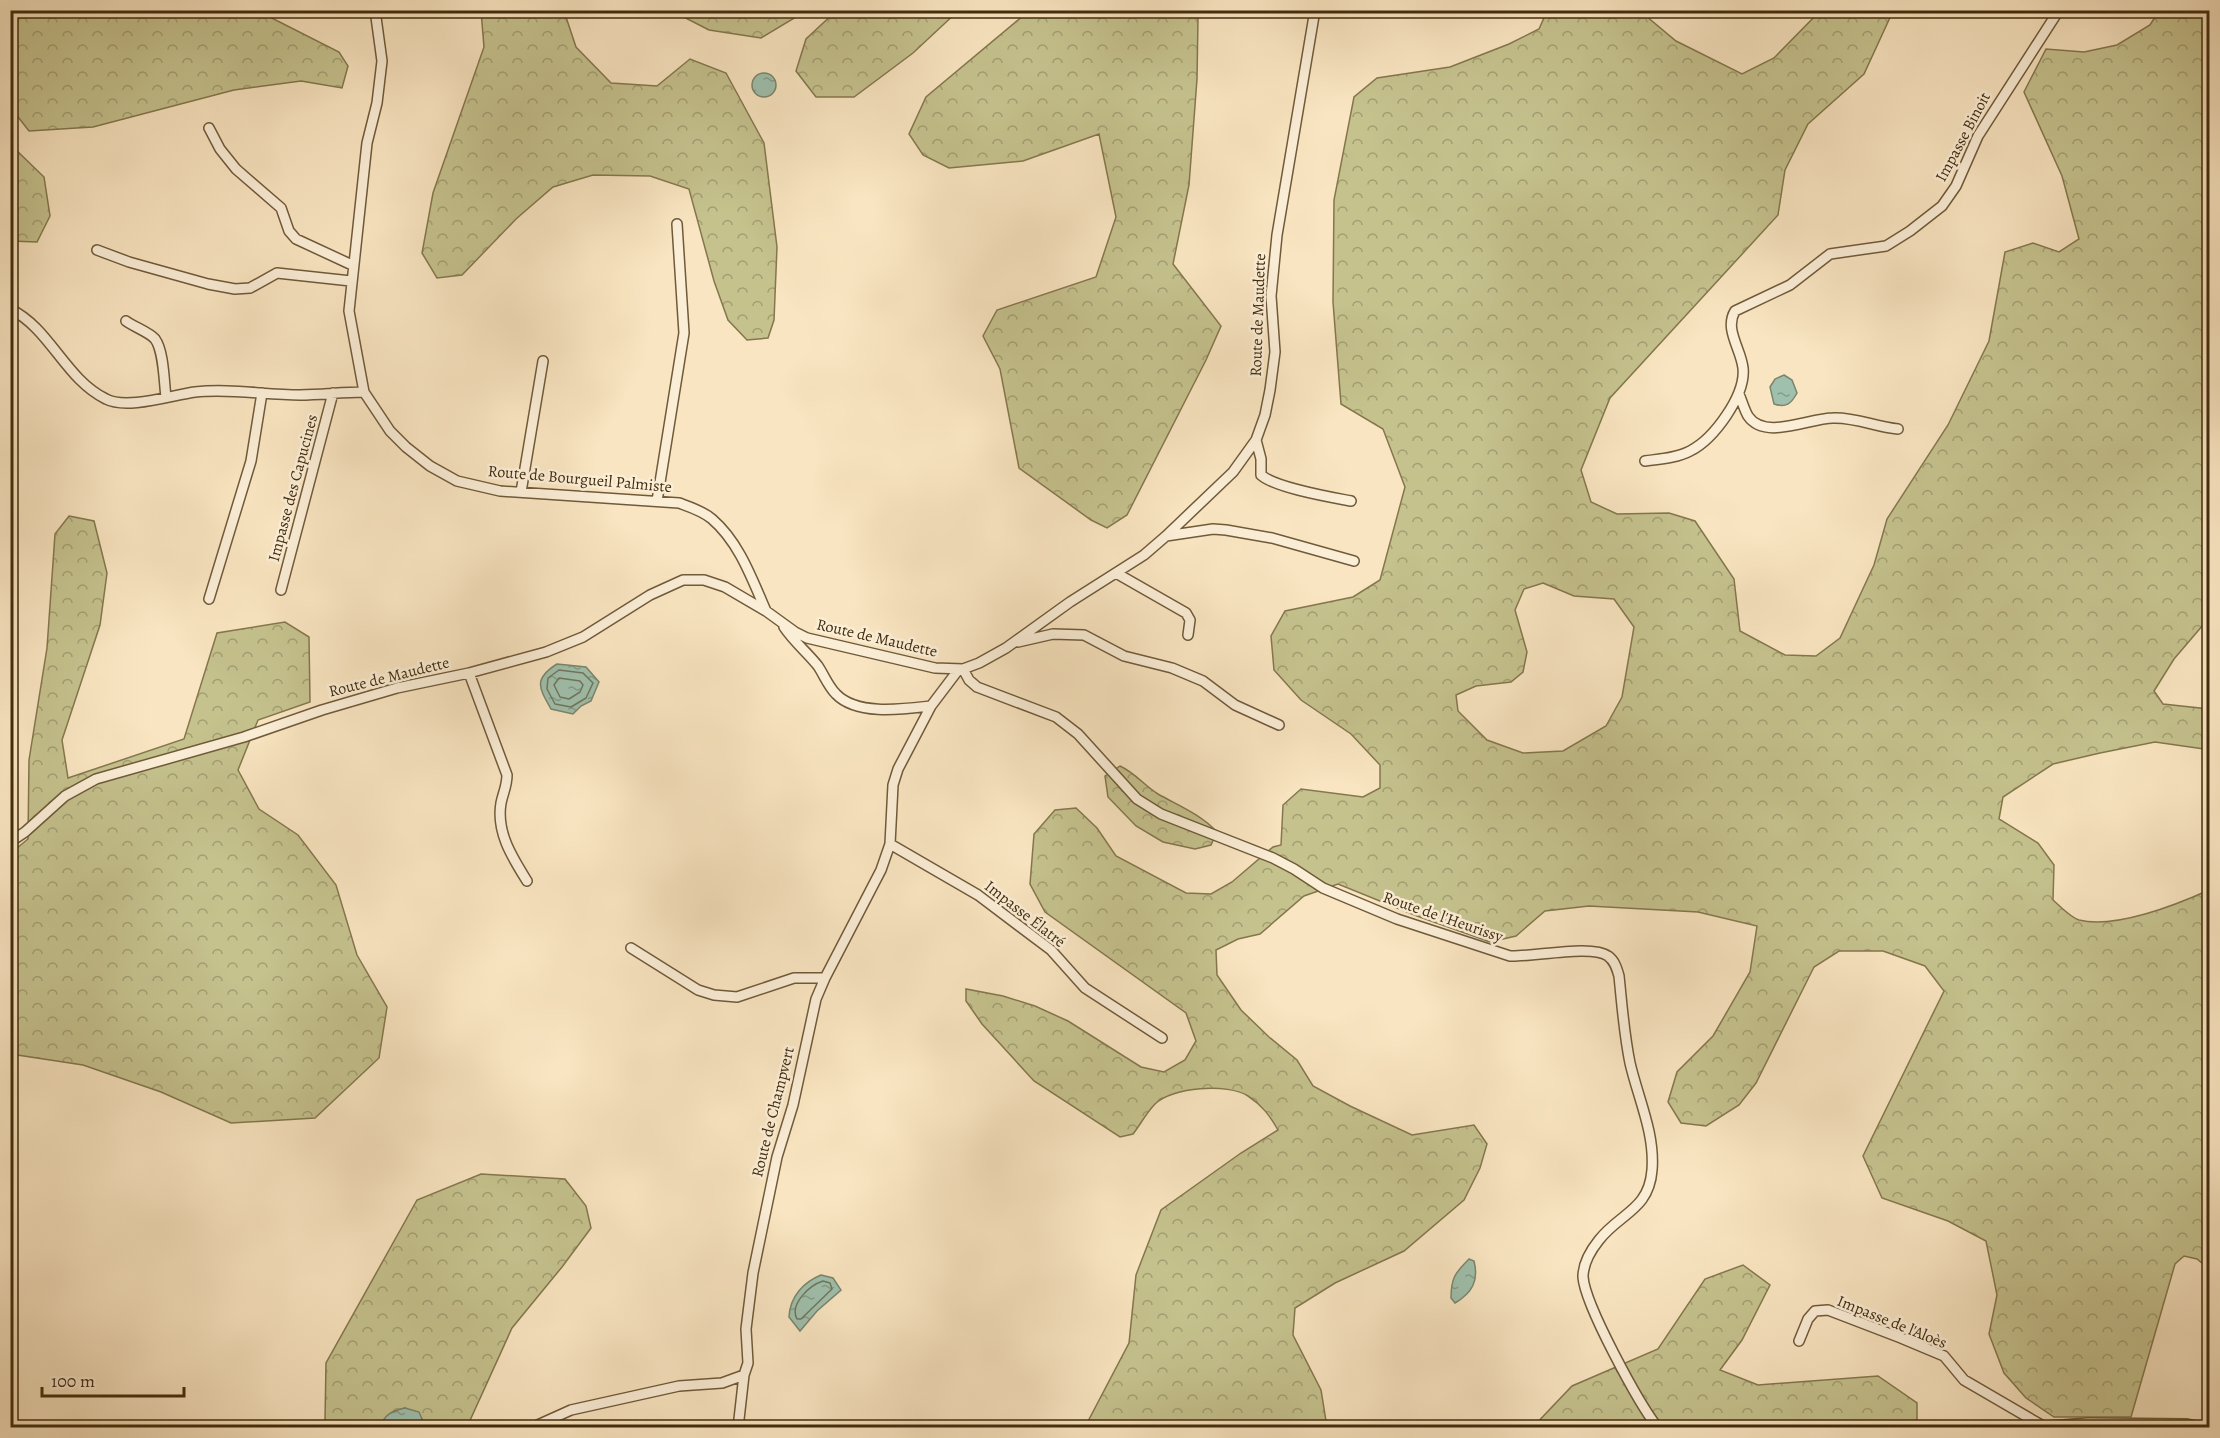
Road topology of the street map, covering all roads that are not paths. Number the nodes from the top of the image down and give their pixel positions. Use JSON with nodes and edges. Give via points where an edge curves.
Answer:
{"nodes":[{"id":1,"x":375,"y":10,"type":"edge"},
{"id":2,"x":1316,"y":10,"type":"edge"},
{"id":3,"x":2059,"y":10,"type":"edge"},
{"id":4,"x":209,"y":128,"type":"dead end"},
{"id":5,"x":678,"y":224,"type":"dead end"},
{"id":6,"x":97,"y":250,"type":"dead end"},
{"id":7,"x":352,"y":265,"type":"junction"},
{"id":8,"x":351,"y":281,"type":"junction"},
{"id":9,"x":10,"y":309,"type":"edge"},
{"id":10,"x":126,"y":321,"type":"dead end"},
{"id":11,"x":543,"y":361,"type":"dead end"},
{"id":12,"x":364,"y":392,"type":"junction"},
{"id":13,"x":262,"y":393,"type":"junction"},
{"id":14,"x":333,"y":393,"type":"junction"},
{"id":15,"x":1738,"y":394,"type":"junction"},
{"id":16,"x":166,"y":397,"type":"junction"},
{"id":17,"x":1898,"y":429,"type":"dead end"},
{"id":18,"x":1256,"y":440,"type":"junction"},
{"id":19,"x":1645,"y":461,"type":"dead end"},
{"id":20,"x":521,"y":492,"type":"junction"},
{"id":21,"x":657,"y":501,"type":"junction"},
{"id":22,"x":1350,"y":501,"type":"dead end"},
{"id":23,"x":1166,"y":536,"type":"junction"},
{"id":24,"x":1354,"y":561,"type":"dead end"},
{"id":25,"x":1116,"y":573,"type":"junction"},
{"id":26,"x":282,"y":590,"type":"dead end"},
{"id":27,"x":209,"y":598,"type":"dead end"},
{"id":28,"x":766,"y":611,"type":"junction"},
{"id":29,"x":783,"y":625,"type":"junction"},
{"id":30,"x":1188,"y":635,"type":"dead end"},
{"id":31,"x":1012,"y":644,"type":"junction"},
{"id":32,"x":961,"y":669,"type":"junction"},
{"id":33,"x":469,"y":673,"type":"junction"},
{"id":34,"x":931,"y":706,"type":"junction"},
{"id":35,"x":1279,"y":725,"type":"dead end"},
{"id":36,"x":10,"y":842,"type":"edge"},
{"id":37,"x":890,"y":844,"type":"junction"},
{"id":38,"x":528,"y":881,"type":"dead end"},
{"id":39,"x":631,"y":948,"type":"dead end"},
{"id":40,"x":825,"y":978,"type":"junction"},
{"id":41,"x":1162,"y":1038,"type":"dead end"},
{"id":42,"x":1799,"y":1341,"type":"dead end"},
{"id":43,"x":744,"y":1375,"type":"junction"},
{"id":44,"x":2039,"y":1427,"type":"edge"},
{"id":45,"x":531,"y":1428,"type":"edge"},
{"id":46,"x":738,"y":1428,"type":"edge"},
{"id":47,"x":1658,"y":1428,"type":"edge"},
{"id":48,"x":2206,"y":1428,"type":"edge"}],
"edges":[{"from":1,"to":7,"type":"street","name":"Route de Bourgueil Palmiste","via":[[382,62]]},
{"from":2,"to":18,"type":"street","name":"Route de Maudette","via":[[1277,235],[1271,296],[1275,352],[1265,415]]},
{"from":3,"to":15,"type":"street","name":"Impasse Binoit","via":[[1978,136],[1956,186],[1942,206],[1886,246],[1830,254],[1790,285],[1735,311],[1730,324],[1743,366]]},
{"from":4,"to":7,"type":"street","via":[[236,170],[281,207],[296,239]]},
{"from":5,"to":21,"type":"street","via":[[684,333]]},
{"from":6,"to":8,"type":"street","via":[[235,290],[250,288],[277,273]]},
{"from":7,"to":8,"type":"street","name":"Route de Bourgueil Palmiste"},
{"from":8,"to":12,"type":"street","name":"Route de Bourgueil Palmiste","via":[[350,323]]},
{"from":9,"to":16,"type":"street","via":[[34,326],[80,382],[104,399],[114,403]]},
{"from":10,"to":16,"type":"street","via":[[154,338],[164,370]]},
{"from":11,"to":20,"type":"street"},
{"from":12,"to":14,"type":"street"},
{"from":12,"to":20,"type":"street","name":"Route de Bourgueil Palmiste","via":[[390,431],[430,466],[458,481]]},
{"from":13,"to":14,"type":"street"},
{"from":13,"to":16,"type":"street","via":[[215,390]]},
{"from":13,"to":27,"type":"street","via":[[251,461]]},
{"from":14,"to":26,"type":"street","name":"Impasse des Capucines"},
{"from":15,"to":17,"type":"street","via":[[1748,416],[1765,427],[1847,418],[1879,428]]},
{"from":15,"to":19,"type":"street","name":"Impasse Binoit","via":[[1719,425],[1699,446],[1679,455]]},
{"from":18,"to":22,"type":"street","via":[[1261,475],[1297,489]]},
{"from":18,"to":23,"type":"street","name":"Route de Maudette","via":[[1233,472]]},
{"from":20,"to":21,"type":"street","name":"Route de Bourgueil Palmiste"},
{"from":21,"to":28,"type":"street","name":"Route de Bourgueil Palmiste","via":[[679,502],[711,518],[726,533]]},
{"from":23,"to":24,"type":"street","via":[[1226,530],[1272,538]]},
{"from":23,"to":25,"type":"street","name":"Route de Maudette"},
{"from":25,"to":30,"type":"street","via":[[1183,610],[1190,620]]},
{"from":25,"to":31,"type":"street","name":"Route de Maudette"},
{"from":28,"to":29,"type":"street","name":"Route de Maudette"},
{"from":28,"to":33,"type":"street","name":"Route de Maudette","via":[[716,584],[683,580],[650,594],[584,636],[546,652]]},
{"from":29,"to":32,"type":"street","name":"Route de Maudette","via":[[807,638],[842,647],[935,668]]},
{"from":29,"to":34,"type":"street","via":[[840,698],[874,709]]},
{"from":31,"to":32,"type":"street","name":"Route de Maudette"},
{"from":31,"to":35,"type":"street","via":[[1053,634],[1084,635],[1124,656],[1172,668],[1203,681],[1235,705]]},
{"from":32,"to":34,"type":"street","name":"Route de Champvert"},
{"from":32,"to":47,"type":"street","name":"Route de l'Heurissy","via":[[977,687],[1056,717],[1078,734],[1137,799],[1161,814],[1273,858],[1323,888],[1396,919],[1510,956],[1584,950],[1610,957],[1619,976],[1630,1064],[1652,1151],[1652,1168],[1650,1186],[1641,1203],[1600,1238],[1590,1252],[1583,1275],[1585,1290],[1617,1359]]},
{"from":33,"to":36,"type":"street","name":"Route de Maudette","via":[[386,691],[96,779],[65,796]]},
{"from":33,"to":38,"type":"street","via":[[507,775],[501,832]]},
{"from":34,"to":37,"type":"street","name":"Route de Champvert","via":[[893,784]]},
{"from":37,"to":40,"type":"street","name":"Route de Champvert"},
{"from":37,"to":41,"type":"street","name":"Impasse Élatré","via":[[978,895],[1051,950],[1085,988]]},
{"from":39,"to":40,"type":"street","via":[[698,990],[714,995],[737,997],[795,978]]},
{"from":40,"to":43,"type":"street","name":"Route de Champvert","via":[[816,999],[762,1228],[748,1304],[748,1363]]},
{"from":42,"to":44,"type":"street","name":"Impasse de l'Aloès","via":[[1815,1311],[1828,1310],[1944,1356],[1964,1380]]},
{"from":43,"to":45,"type":"street","via":[[722,1383],[679,1386],[571,1410]]},
{"from":43,"to":46,"type":"street","name":"Route de Champvert"},
{"from":44,"to":48,"type":"street","via":[[2088,1423],[2187,1424]]}]}
